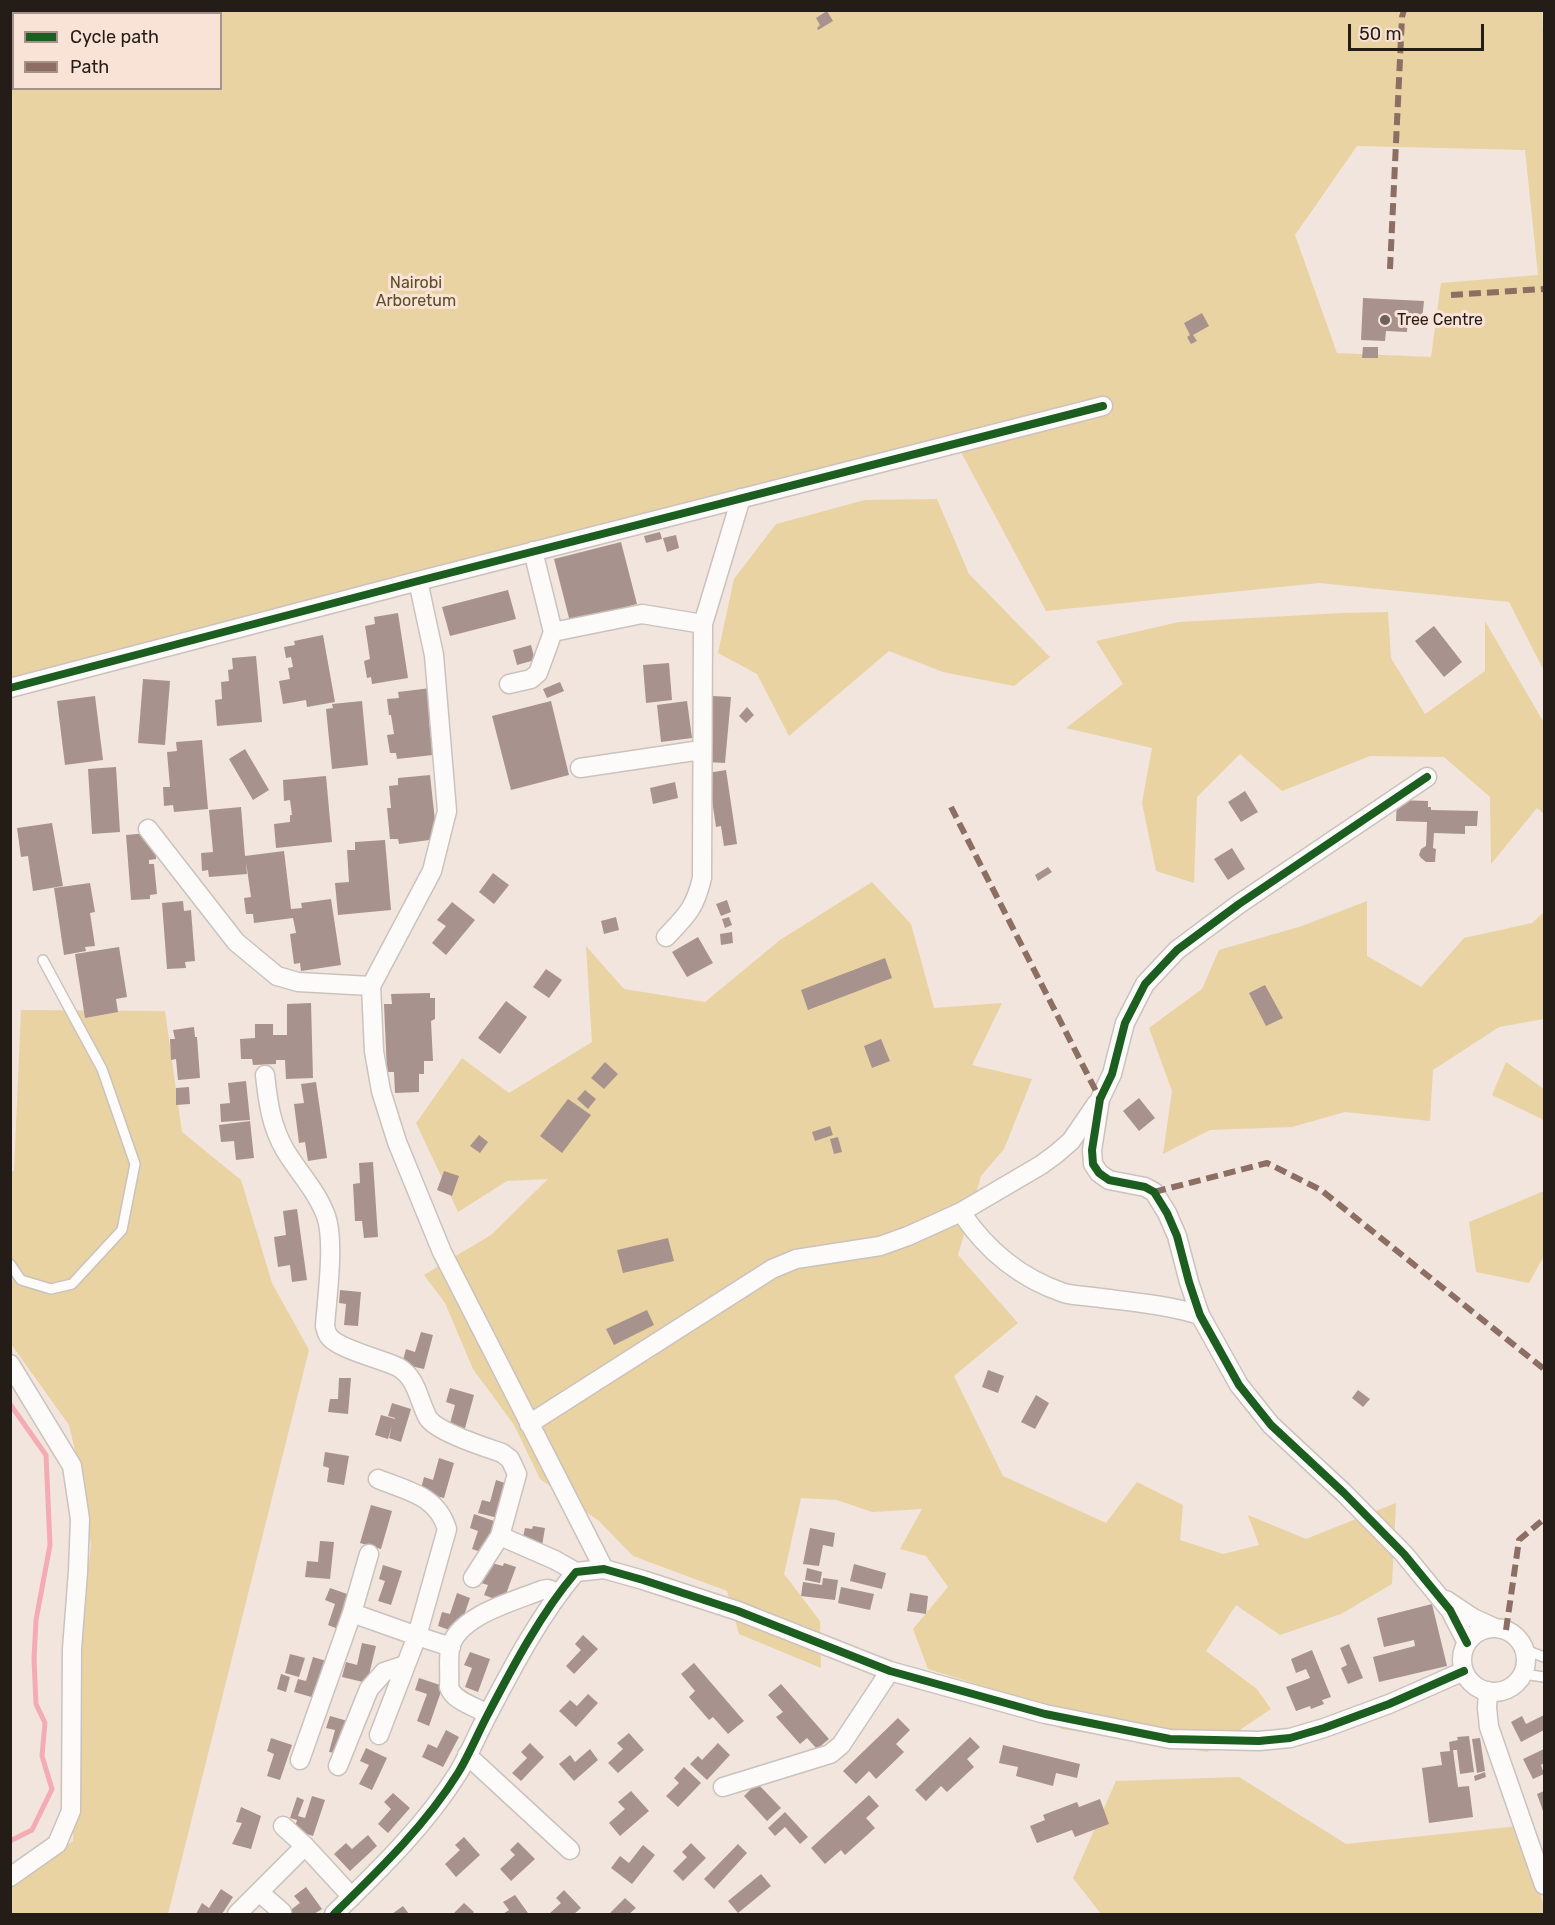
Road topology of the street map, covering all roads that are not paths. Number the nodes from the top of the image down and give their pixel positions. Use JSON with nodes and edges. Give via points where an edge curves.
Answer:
{"nodes":[{"id":1,"x":1103,"y":405,"type":"dead end"},
{"id":2,"x":741,"y":498,"type":"junction"},
{"id":3,"x":532,"y":552,"type":"junction"},
{"id":4,"x":418,"y":581,"type":"junction"},
{"id":5,"x":703,"y":624,"type":"junction"},
{"id":6,"x":553,"y":632,"type":"junction"},
{"id":7,"x":509,"y":684,"type":"dead end"},
{"id":8,"x":10,"y":688,"type":"edge"},
{"id":9,"x":701,"y":750,"type":"junction"},
{"id":10,"x":580,"y":768,"type":"dead end"},
{"id":11,"x":1426,"y":777,"type":"dead end"},
{"id":12,"x":148,"y":829,"type":"dead end"},
{"id":13,"x":666,"y":936,"type":"dead end"},
{"id":14,"x":43,"y":960,"type":"dead end"},
{"id":15,"x":371,"y":986,"type":"junction"},
{"id":16,"x":265,"y":1075,"type":"dead end"},
{"id":17,"x":1100,"y":1099,"type":"junction"},
{"id":18,"x":961,"y":1212,"type":"junction"},
{"id":19,"x":10,"y":1264,"type":"edge"},
{"id":20,"x":1200,"y":1315,"type":"junction"},
{"id":21,"x":10,"y":1364,"type":"edge"},
{"id":22,"x":529,"y":1424,"type":"junction"},
{"id":23,"x":378,"y":1479,"type":"dead end"},
{"id":24,"x":500,"y":1536,"type":"junction"},
{"id":25,"x":369,"y":1554,"type":"dead end"},
{"id":26,"x":604,"y":1569,"type":"junction"},
{"id":27,"x":576,"y":1572,"type":"junction"},
{"id":28,"x":473,"y":1578,"type":"dead end"},
{"id":29,"x":558,"y":1593,"type":"junction"},
{"id":30,"x":1437,"y":1594,"type":"junction"},
{"id":31,"x":352,"y":1613,"type":"junction"},
{"id":32,"x":1495,"y":1628,"type":"junction"},
{"id":33,"x":417,"y":1636,"type":"junction"},
{"id":34,"x":1467,"y":1643,"type":"junction"},
{"id":35,"x":450,"y":1647,"type":"junction"},
{"id":36,"x":1525,"y":1650,"type":"junction"},
{"id":37,"x":1545,"y":1657,"type":"edge"},
{"id":38,"x":405,"y":1665,"type":"junction"},
{"id":39,"x":890,"y":1671,"type":"junction"},
{"id":40,"x":1464,"y":1671,"type":"junction"},
{"id":41,"x":1523,"y":1674,"type":"junction"},
{"id":42,"x":1545,"y":1677,"type":"edge"},
{"id":43,"x":1488,"y":1691,"type":"junction"},
{"id":44,"x":488,"y":1714,"type":"junction"},
{"id":45,"x":379,"y":1735,"type":"dead end"},
{"id":46,"x":467,"y":1755,"type":"junction"},
{"id":47,"x":300,"y":1760,"type":"dead end"},
{"id":48,"x":338,"y":1767,"type":"dead end"},
{"id":49,"x":723,"y":1786,"type":"dead end"},
{"id":50,"x":283,"y":1826,"type":"dead end"},
{"id":51,"x":305,"y":1846,"type":"junction"},
{"id":52,"x":570,"y":1850,"type":"dead end"},
{"id":53,"x":10,"y":1877,"type":"edge"},
{"id":54,"x":1545,"y":1885,"type":"edge"},
{"id":55,"x":259,"y":1892,"type":"junction"},
{"id":56,"x":352,"y":1897,"type":"junction"},
{"id":57,"x":282,"y":1912,"type":"dead end"},
{"id":58,"x":237,"y":1914,"type":"edge"},
{"id":59,"x":334,"y":1914,"type":"edge"}],
"edges":[{"from":1,"to":2,"type":"street"},
{"from":2,"to":3,"type":"street"},
{"from":2,"to":5,"type":"street"},
{"from":3,"to":4,"type":"street"},
{"from":3,"to":6,"type":"street"},
{"from":4,"to":8,"type":"street"},
{"from":4,"to":15,"type":"street","via":[[434,655],[447,811],[432,871]]},
{"from":5,"to":6,"type":"street","via":[[642,614]]},
{"from":5,"to":9,"type":"street"},
{"from":6,"to":7,"type":"street","via":[[538,673],[531,679]]},
{"from":9,"to":10,"type":"street"},
{"from":9,"to":13,"type":"street","via":[[702,878],[689,913]]},
{"from":11,"to":17,"type":"street","via":[[1177,950],[1145,984],[1125,1023],[1112,1074]]},
{"from":12,"to":15,"type":"street","via":[[236,942],[277,976],[298,982]]},
{"from":14,"to":19,"type":"lane","via":[[102,1069],[135,1164],[122,1230],[72,1284],[51,1289],[21,1280]]},
{"from":15,"to":22,"type":"street","via":[[374,1051],[381,1091],[397,1142],[442,1252]]},
{"from":16,"to":24,"type":"street","via":[[276,1133],[320,1200],[327,1218],[328,1335],[336,1343],[406,1373],[428,1418],[438,1428],[510,1459],[517,1474]]},
{"from":17,"to":18,"type":"street","via":[[1071,1141],[1056,1154]]},
{"from":17,"to":20,"type":"street","via":[[1093,1164],[1109,1180],[1154,1192],[1178,1236]]},
{"from":18,"to":20,"type":"street","via":[[992,1251],[1023,1274],[1065,1293],[1176,1308]]},
{"from":18,"to":22,"type":"street","via":[[880,1246],[796,1259],[772,1269]]},
{"from":20,"to":30,"type":"street","via":[[1239,1385],[1271,1425],[1404,1554]]},
{"from":21,"to":53,"type":"street","via":[[72,1466],[80,1519],[72,1649],[71,1811],[57,1844]]},
{"from":22,"to":26,"type":"street"},
{"from":23,"to":33,"type":"street","via":[[424,1497],[443,1516],[447,1528]]},
{"from":24,"to":27,"type":"street"},
{"from":24,"to":28,"type":"street"},
{"from":25,"to":31,"type":"street"},
{"from":26,"to":27,"type":"street"},
{"from":26,"to":39,"type":"street","via":[[738,1611]]},
{"from":27,"to":29,"type":"street"},
{"from":29,"to":35,"type":"street","via":[[542,1590],[480,1615],[463,1627]]},
{"from":29,"to":44,"type":"street"},
{"from":30,"to":32,"type":"street"},
{"from":30,"to":34,"type":"street"},
{"from":31,"to":33,"type":"street"},
{"from":31,"to":47,"type":"street"},
{"from":32,"to":34,"type":"street","via":[[1484,1629]]},
{"from":32,"to":36,"type":"street","via":[[1518,1638]]},
{"from":33,"to":35,"type":"street"},
{"from":33,"to":38,"type":"street"},
{"from":34,"to":40,"type":"street","via":[[1463,1652]]},
{"from":35,"to":44,"type":"street","via":[[451,1693]]},
{"from":36,"to":37,"type":"lane"},
{"from":36,"to":41,"type":"street"},
{"from":38,"to":45,"type":"street"},
{"from":38,"to":48,"type":"street","via":[[384,1672],[369,1689]]},
{"from":39,"to":40,"type":"street","via":[[1044,1714],[1170,1739],[1259,1741],[1290,1738],[1324,1728]]},
{"from":39,"to":49,"type":"street","via":[[841,1745],[830,1754]]},
{"from":40,"to":43,"type":"street","via":[[1478,1688]]},
{"from":41,"to":42,"type":"lane"},
{"from":41,"to":43,"type":"street","via":[[1509,1689]]},
{"from":43,"to":54,"type":"street","via":[[1490,1727]]},
{"from":44,"to":46,"type":"street"},
{"from":46,"to":52,"type":"street"},
{"from":46,"to":56,"type":"street","via":[[424,1820]]},
{"from":50,"to":51,"type":"street"},
{"from":51,"to":55,"type":"street"},
{"from":51,"to":56,"type":"street"},
{"from":55,"to":57,"type":"street"},
{"from":55,"to":58,"type":"street"},
{"from":56,"to":59,"type":"street"}]}
